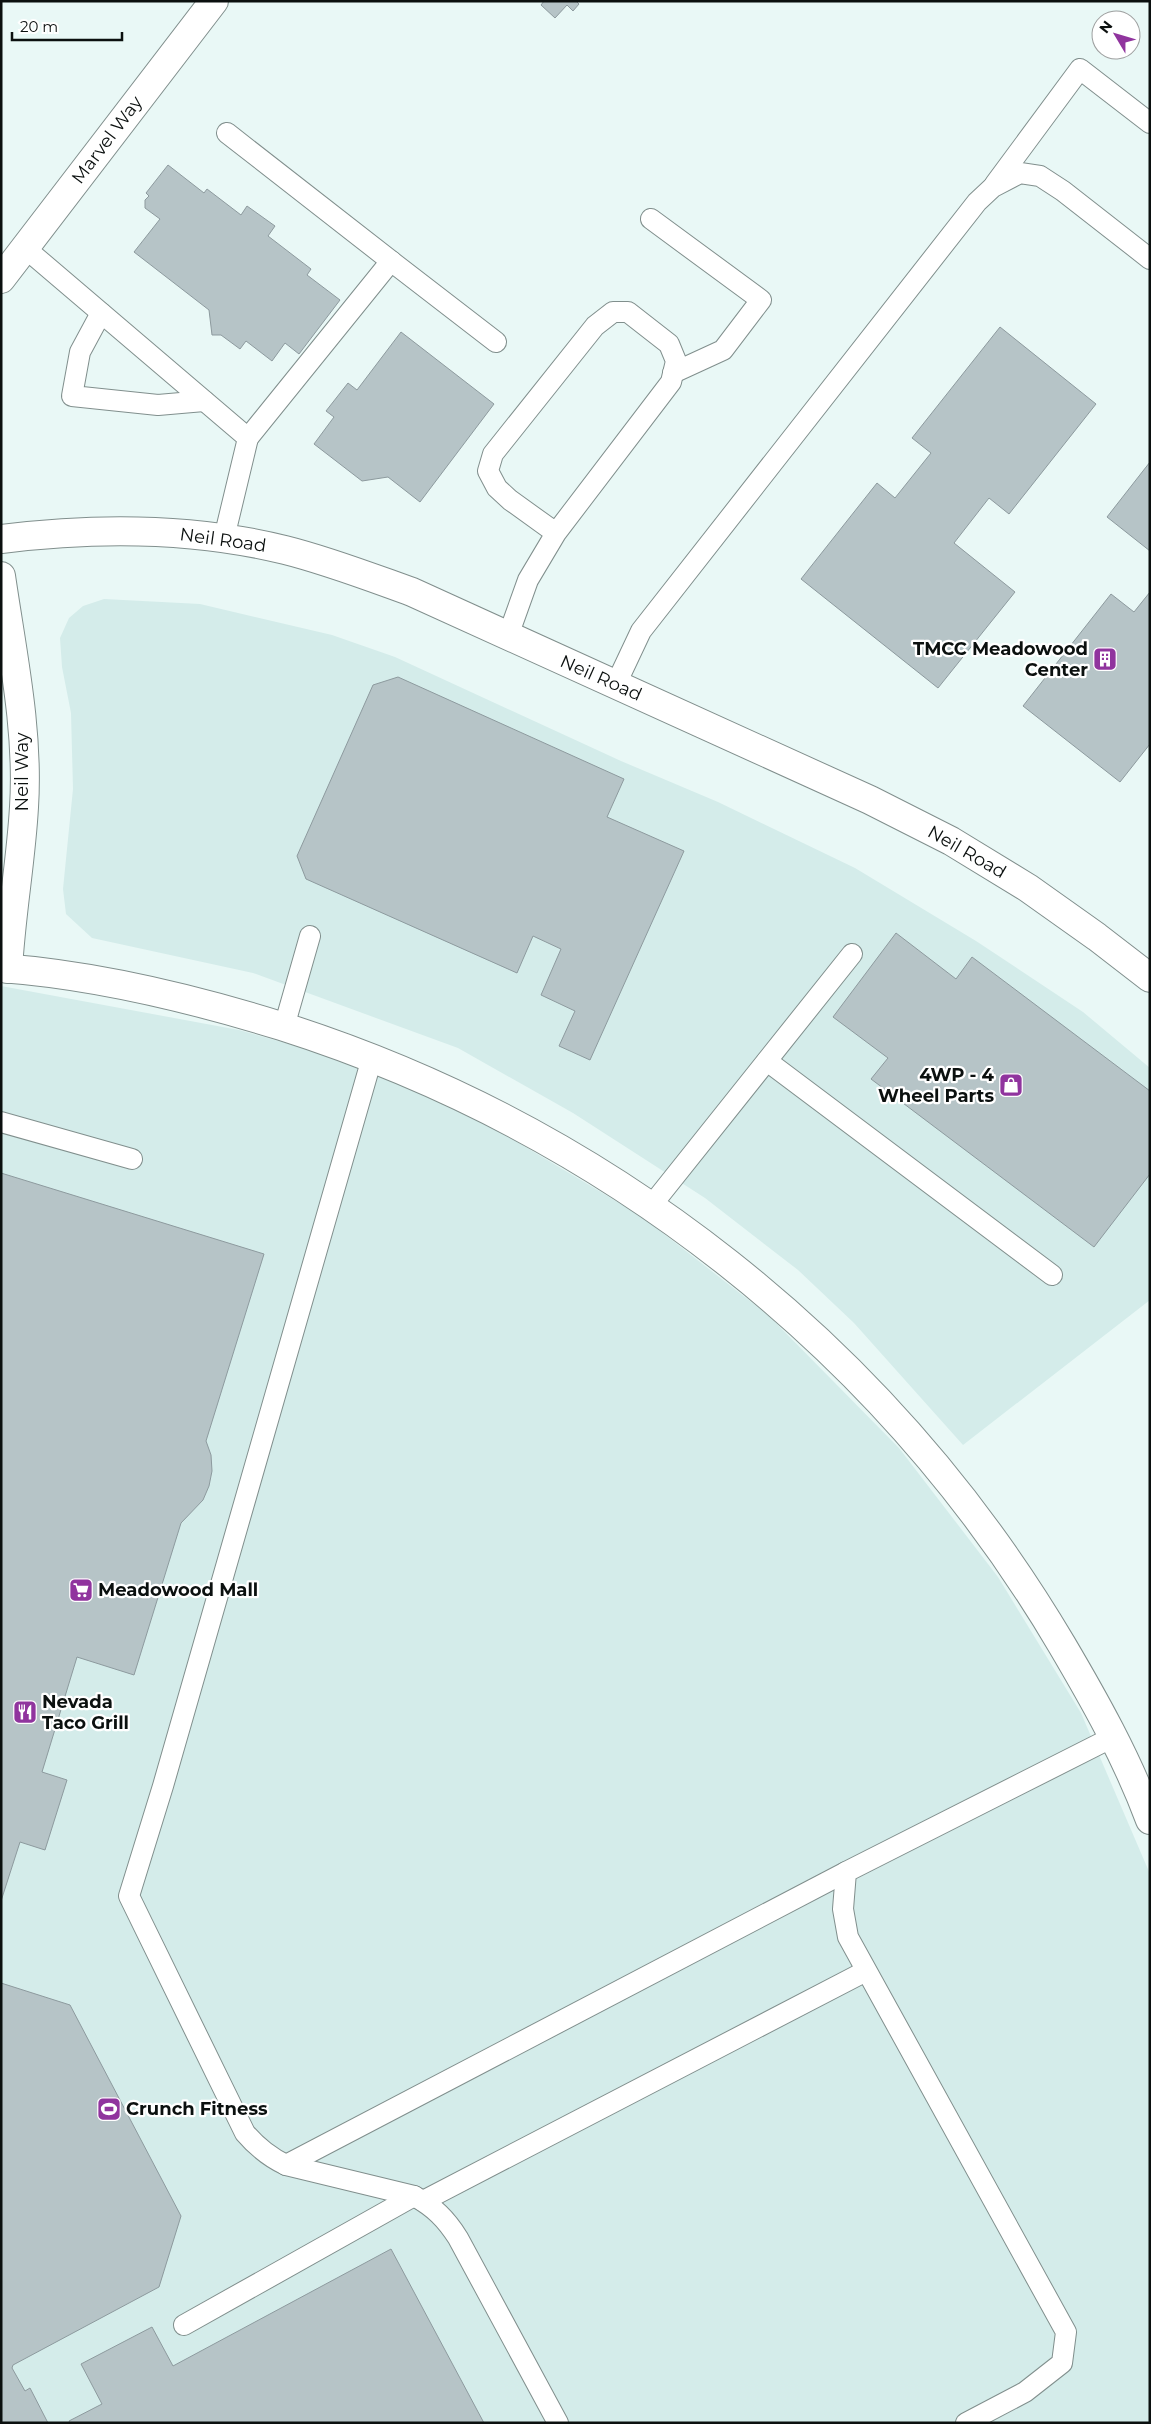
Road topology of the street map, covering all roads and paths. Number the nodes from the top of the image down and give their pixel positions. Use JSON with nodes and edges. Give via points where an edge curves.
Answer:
{"nodes":[{"id":1,"x":214,"y":1,"type":"edge"},
{"id":2,"x":1150,"y":123,"type":"edge"},
{"id":3,"x":227,"y":133,"type":"dead end"},
{"id":4,"x":993,"y":187,"type":"junction"},
{"id":5,"x":651,"y":220,"type":"dead end"},
{"id":6,"x":25,"y":248,"type":"junction"},
{"id":7,"x":1150,"y":259,"type":"edge"},
{"id":8,"x":391,"y":261,"type":"junction"},
{"id":9,"x":1,"y":279,"type":"edge"},
{"id":10,"x":100,"y":313,"type":"junction"},
{"id":11,"x":496,"y":342,"type":"dead end"},
{"id":12,"x":673,"y":373,"type":"junction"},
{"id":13,"x":204,"y":401,"type":"junction"},
{"id":14,"x":248,"y":438,"type":"junction"},
{"id":15,"x":556,"y":533,"type":"junction"},
{"id":16,"x":224,"y":538,"type":"junction"},
{"id":17,"x":1,"y":539,"type":"edge"},
{"id":18,"x":1,"y":576,"type":"edge"},
{"id":19,"x":508,"y":636,"type":"junction"},
{"id":20,"x":616,"y":684,"type":"junction"},
{"id":21,"x":310,"y":936,"type":"dead end"},
{"id":22,"x":852,"y":954,"type":"dead end"},
{"id":23,"x":5,"y":969,"type":"edge"},
{"id":24,"x":1150,"y":978,"type":"edge"},
{"id":25,"x":284,"y":1027,"type":"junction"},
{"id":26,"x":372,"y":1058,"type":"junction"},
{"id":27,"x":767,"y":1061,"type":"junction"},
{"id":28,"x":1,"y":1122,"type":"edge"},
{"id":29,"x":132,"y":1159,"type":"dead end"},
{"id":30,"x":651,"y":1206,"type":"junction"},
{"id":31,"x":1052,"y":1275,"type":"dead end"},
{"id":32,"x":1113,"y":1737,"type":"junction"},
{"id":33,"x":1150,"y":1820,"type":"edge"},
{"id":34,"x":846,"y":1872,"type":"junction"},
{"id":35,"x":866,"y":1971,"type":"junction"},
{"id":36,"x":286,"y":2165,"type":"junction"},
{"id":37,"x":419,"y":2198,"type":"junction"},
{"id":38,"x":184,"y":2325,"type":"dead end"},
{"id":39,"x":558,"y":2423,"type":"edge"},
{"id":40,"x":966,"y":2423,"type":"edge"}],
"edges":[{"from":1,"to":6,"type":"street","name":"Marvel Way"},
{"from":2,"to":4,"type":"lane","via":[[1080,69]]},
{"from":3,"to":8,"type":"lane"},
{"from":4,"to":7,"type":"lane","via":[[1020,173],[1040,176]]},
{"from":4,"to":20,"type":"lane","via":[[977,202],[641,631]]},
{"from":5,"to":12,"type":"lane","via":[[761,300],[722,350]]},
{"from":6,"to":9,"type":"street","name":"Marvel Way"},
{"from":6,"to":10,"type":"lane"},
{"from":8,"to":11,"type":"lane"},
{"from":8,"to":14,"type":"lane"},
{"from":10,"to":13,"type":"lane"},
{"from":10,"to":13,"type":"lane","via":[[80,352],[72,396],[158,404]]},
{"from":12,"to":15,"type":"lane","via":[[671,382]]},
{"from":12,"to":15,"type":"lane","via":[[676,361],[669,344],[628,312],[613,312],[595,326],[493,454],[488,471],[497,488]]},
{"from":13,"to":14,"type":"lane"},
{"from":14,"to":16,"type":"lane"},
{"from":15,"to":19,"type":"lane","via":[[528,580]]},
{"from":16,"to":17,"type":"street","name":"Neil Road","via":[[153,531],[46,534]]},
{"from":16,"to":19,"type":"street","name":"Neil Road","via":[[285,550],[351,569],[412,592]]},
{"from":18,"to":23,"type":"street","name":"Neil Way","via":[[23,731],[24,806]]},
{"from":19,"to":20,"type":"street","name":"Neil Road"},
{"from":20,"to":24,"type":"street","name":"Neil Road","via":[[870,800],[951,841],[1028,888]]},
{"from":21,"to":25,"type":"lane"},
{"from":22,"to":27,"type":"lane"},
{"from":23,"to":25,"type":"street","via":[[119,984],[230,1010]]},
{"from":25,"to":26,"type":"street"},
{"from":26,"to":30,"type":"street","via":[[440,1086],[539,1135]]},
{"from":26,"to":36,"type":"lane","via":[[164,1786],[128,1896],[245,2133],[272,2159]]},
{"from":27,"to":30,"type":"lane"},
{"from":27,"to":31,"type":"lane"},
{"from":28,"to":29,"type":"lane"},
{"from":30,"to":32,"type":"street","via":[[737,1268],[820,1341],[897,1420],[965,1501],[1032,1595]]},
{"from":32,"to":33,"type":"street"},
{"from":32,"to":34,"type":"lane"},
{"from":34,"to":35,"type":"lane","via":[[843,1909],[848,1937]]},
{"from":34,"to":36,"type":"lane"},
{"from":35,"to":37,"type":"lane"},
{"from":35,"to":40,"type":"lane","via":[[1066,2332],[1062,2363],[1024,2392]]},
{"from":36,"to":37,"type":"lane"},
{"from":37,"to":38,"type":"lane"},
{"from":37,"to":39,"type":"lane","via":[[433,2206],[458,2238]]}]}
